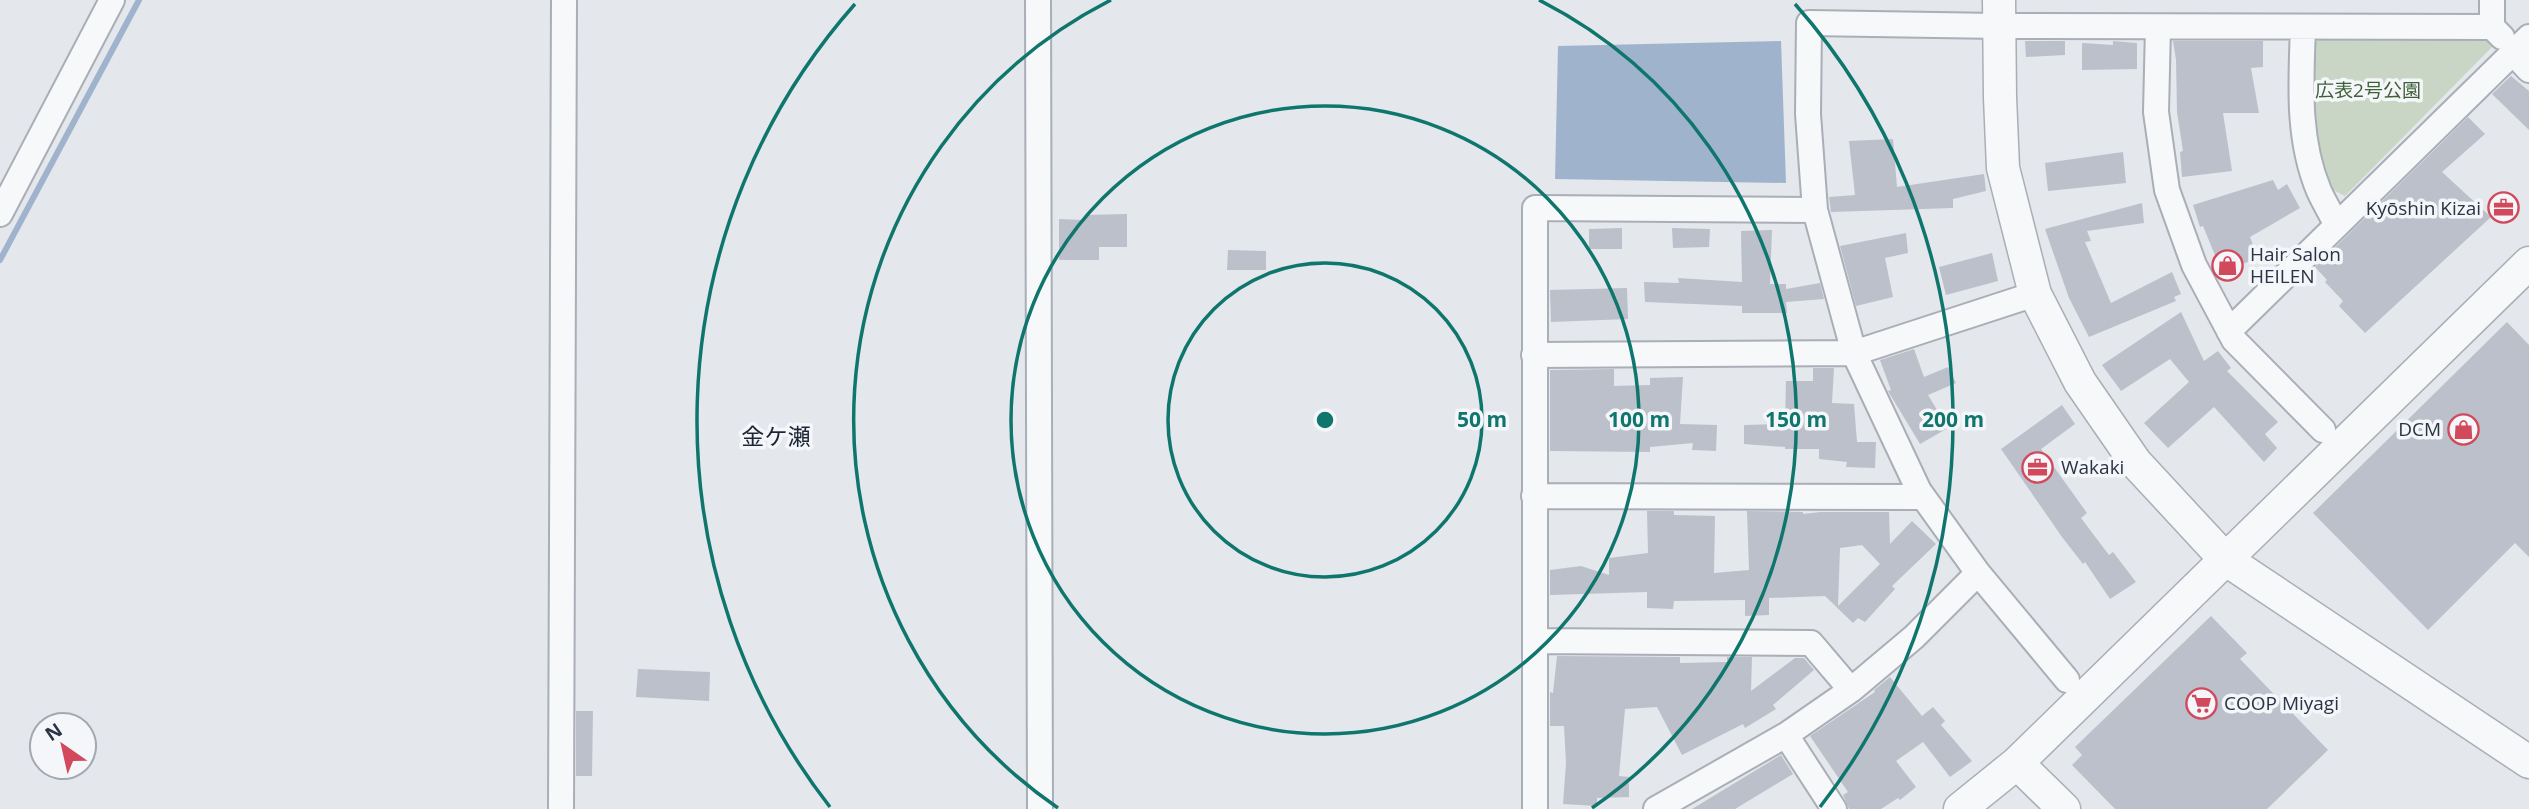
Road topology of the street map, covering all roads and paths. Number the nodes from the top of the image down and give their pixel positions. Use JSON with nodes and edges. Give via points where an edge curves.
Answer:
{"nodes":[{"id":1,"x":112,"y":0,"type":"edge"},
{"id":2,"x":564,"y":0,"type":"edge"},
{"id":3,"x":1038,"y":0,"type":"edge"},
{"id":4,"x":2492,"y":0,"type":"edge"},
{"id":5,"x":1999,"y":13,"type":"edge"},
{"id":6,"x":2158,"y":27,"type":"junction"},
{"id":7,"x":2492,"y":27,"type":"junction"},
{"id":8,"x":2303,"y":28,"type":"junction"},
{"id":9,"x":2521,"y":53,"type":"edge"},
{"id":10,"x":1815,"y":210,"type":"junction"},
{"id":11,"x":0,"y":214,"type":"edge"},
{"id":12,"x":2337,"y":225,"type":"junction"},
{"id":13,"x":2529,"y":263,"type":"edge"},
{"id":14,"x":2035,"y":294,"type":"junction"},
{"id":15,"x":2229,"y":331,"type":"junction"},
{"id":16,"x":1854,"y":353,"type":"junction"},
{"id":17,"x":1534,"y":355,"type":"junction"},
{"id":18,"x":2323,"y":430,"type":"dead end"},
{"id":19,"x":1534,"y":496,"type":"junction"},
{"id":20,"x":1923,"y":497,"type":"junction"},
{"id":21,"x":2225,"y":559,"type":"junction"},
{"id":22,"x":1978,"y":573,"type":"junction"},
{"id":23,"x":1536,"y":641,"type":"junction"},
{"id":24,"x":2067,"y":681,"type":"dead end"},
{"id":25,"x":1851,"y":690,"type":"junction"},
{"id":26,"x":1786,"y":735,"type":"junction"},
{"id":27,"x":2529,"y":762,"type":"edge"},
{"id":28,"x":2017,"y":763,"type":"junction"},
{"id":29,"x":561,"y":809,"type":"edge"},
{"id":30,"x":1040,"y":809,"type":"edge"},
{"id":31,"x":1535,"y":809,"type":"edge"},
{"id":32,"x":1656,"y":809,"type":"edge"},
{"id":33,"x":1834,"y":809,"type":"edge"},
{"id":34,"x":1960,"y":809,"type":"edge"},
{"id":35,"x":2064,"y":809,"type":"edge"}],
"edges":[{"from":1,"to":11,"type":"street"},
{"from":2,"to":29,"type":"street"},
{"from":3,"to":30,"type":"street"},
{"from":4,"to":7,"type":"street"},
{"from":5,"to":6,"type":"street"},
{"from":5,"to":10,"type":"street","via":[[1809,23],[1808,114]]},
{"from":5,"to":14,"type":"street","via":[[2003,168]]},
{"from":6,"to":8,"type":"street"},
{"from":6,"to":15,"type":"street","via":[[2156,112],[2167,190],[2194,265]]},
{"from":7,"to":8,"type":"street"},
{"from":7,"to":9,"type":"street"},
{"from":8,"to":12,"type":"street","via":[[2300,96],[2307,149],[2319,190]]},
{"from":9,"to":12,"type":"street"},
{"from":10,"to":16,"type":"street"},
{"from":10,"to":17,"type":"street","via":[[1535,208]]},
{"from":12,"to":15,"type":"street"},
{"from":13,"to":21,"type":"street"},
{"from":14,"to":16,"type":"street"},
{"from":14,"to":21,"type":"street","via":[[2080,382],[2136,463]]},
{"from":15,"to":18,"type":"street"},
{"from":16,"to":17,"type":"street"},
{"from":16,"to":20,"type":"street"},
{"from":17,"to":19,"type":"street"},
{"from":19,"to":20,"type":"street"},
{"from":19,"to":23,"type":"street"},
{"from":20,"to":22,"type":"street"},
{"from":21,"to":27,"type":"street"},
{"from":21,"to":28,"type":"street"},
{"from":22,"to":24,"type":"street"},
{"from":22,"to":25,"type":"street","via":[[1914,637]]},
{"from":23,"to":25,"type":"street","via":[[1811,643]]},
{"from":23,"to":31,"type":"street"},
{"from":25,"to":26,"type":"street"},
{"from":26,"to":32,"type":"street"},
{"from":26,"to":33,"type":"street"},
{"from":28,"to":34,"type":"street"},
{"from":28,"to":35,"type":"street"}]}
